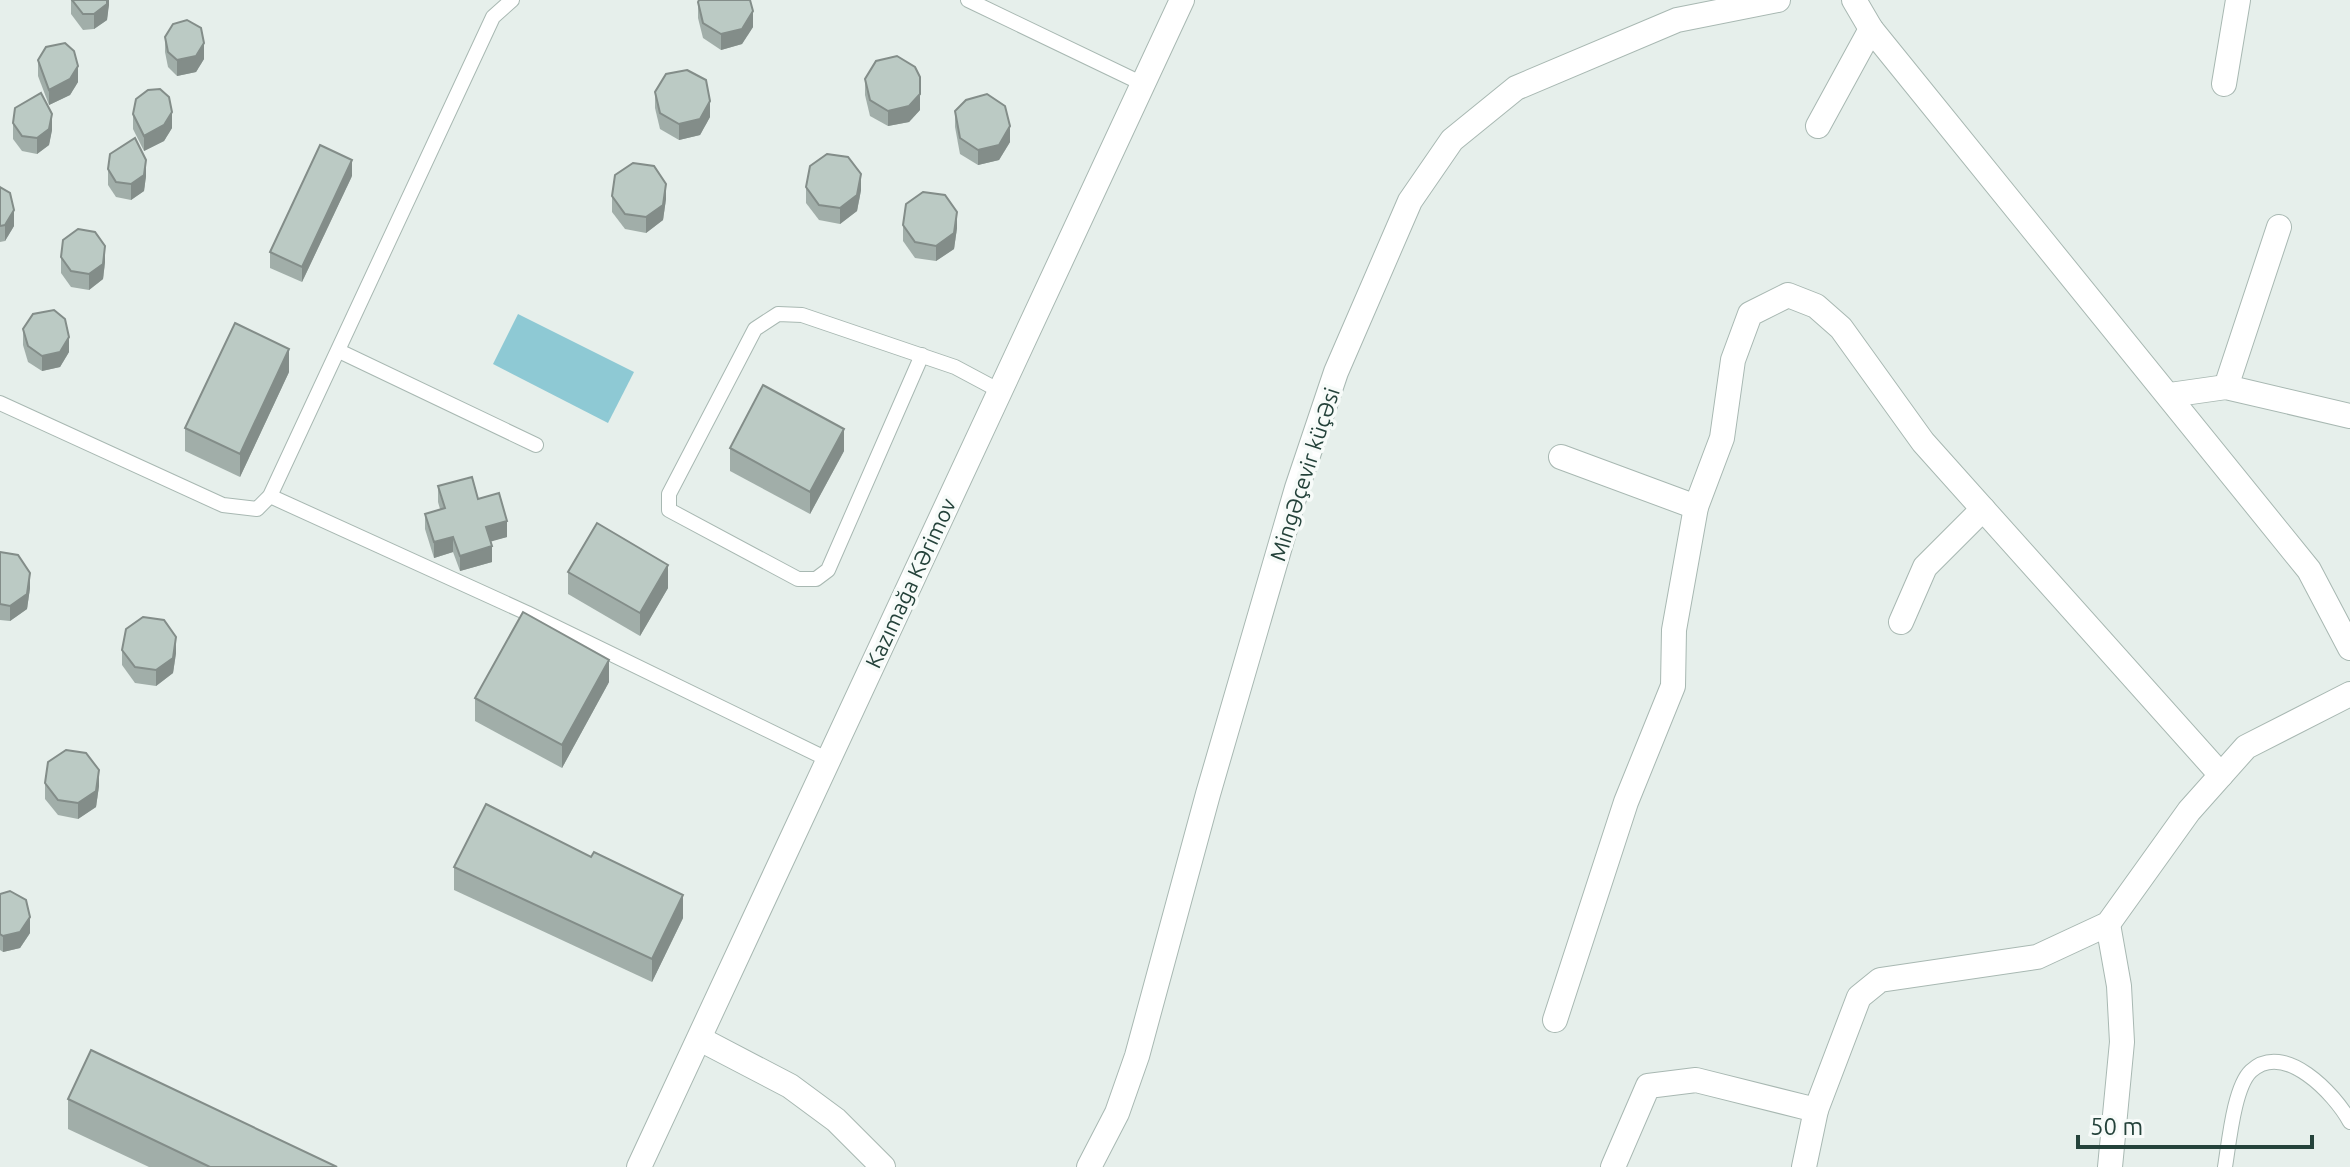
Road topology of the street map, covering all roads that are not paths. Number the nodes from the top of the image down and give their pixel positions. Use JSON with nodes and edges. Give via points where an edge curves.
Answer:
{"nodes":[{"id":1,"x":512,"y":0,"type":"edge"},
{"id":2,"x":968,"y":0,"type":"edge"},
{"id":3,"x":1182,"y":0,"type":"edge"},
{"id":4,"x":1778,"y":0,"type":"edge"},
{"id":5,"x":1854,"y":0,"type":"edge"},
{"id":6,"x":2238,"y":0,"type":"edge"},
{"id":7,"x":1871,"y":29,"type":"junction"},
{"id":8,"x":1143,"y":84,"type":"junction"},
{"id":9,"x":2224,"y":84,"type":"dead end"},
{"id":10,"x":1818,"y":126,"type":"dead end"},
{"id":11,"x":2279,"y":227,"type":"dead end"},
{"id":12,"x":339,"y":351,"type":"junction"},
{"id":13,"x":922,"y":355,"type":"junction"},
{"id":14,"x":2226,"y":387,"type":"junction"},
{"id":15,"x":1000,"y":391,"type":"junction"},
{"id":16,"x":2170,"y":395,"type":"junction"},
{"id":17,"x":0,"y":403,"type":"edge"},
{"id":18,"x":2350,"y":416,"type":"edge"},
{"id":19,"x":536,"y":445,"type":"dead end"},
{"id":20,"x":1561,"y":457,"type":"dead end"},
{"id":21,"x":270,"y":496,"type":"junction"},
{"id":22,"x":1696,"y":507,"type":"junction"},
{"id":23,"x":1983,"y":509,"type":"junction"},
{"id":24,"x":1901,"y":622,"type":"dead end"},
{"id":25,"x":2350,"y":648,"type":"edge"},
{"id":26,"x":2350,"y":694,"type":"edge"},
{"id":27,"x":829,"y":760,"type":"junction"},
{"id":28,"x":2221,"y":775,"type":"junction"},
{"id":29,"x":2108,"y":924,"type":"junction"},
{"id":30,"x":1555,"y":1020,"type":"dead end"},
{"id":31,"x":700,"y":1039,"type":"junction"},
{"id":32,"x":1816,"y":1110,"type":"junction"},
{"id":33,"x":2350,"y":1122,"type":"edge"},
{"id":34,"x":639,"y":1167,"type":"edge"},
{"id":35,"x":883,"y":1167,"type":"edge"},
{"id":36,"x":1089,"y":1167,"type":"edge"},
{"id":37,"x":1613,"y":1167,"type":"edge"},
{"id":38,"x":1804,"y":1167,"type":"edge"},
{"id":39,"x":2110,"y":1167,"type":"edge"},
{"id":40,"x":2225,"y":1167,"type":"edge"}],
"edges":[{"from":1,"to":12,"type":"lane","via":[[493,17]]},
{"from":2,"to":8,"type":"lane"},
{"from":3,"to":8,"type":"street","name":"Kazımağa Kərimov"},
{"from":4,"to":36,"type":"street","name":"Mingəçevir küçəsi","via":[[1677,20],[1516,88],[1452,140],[1410,201],[1336,372],[1302,474],[1137,1056],[1117,1113]]},
{"from":5,"to":7,"type":"street"},
{"from":6,"to":9,"type":"street"},
{"from":7,"to":10,"type":"street"},
{"from":7,"to":16,"type":"street"},
{"from":8,"to":15,"type":"street","name":"Kazımağa Kərimov"},
{"from":11,"to":14,"type":"street"},
{"from":12,"to":19,"type":"lane"},
{"from":12,"to":21,"type":"lane"},
{"from":13,"to":13,"type":"lane","via":[[802,315],[778,314],[755,329],[669,494],[669,510],[798,579],[816,579],[828,570]]},
{"from":13,"to":15,"type":"lane"},
{"from":14,"to":16,"type":"street"},
{"from":14,"to":18,"type":"street"},
{"from":15,"to":27,"type":"street","name":"Kazımağa Kərimov"},
{"from":16,"to":25,"type":"street","via":[[2309,570]]},
{"from":17,"to":21,"type":"lane","via":[[223,505],[257,509]]},
{"from":20,"to":22,"type":"street"},
{"from":21,"to":27,"type":"lane"},
{"from":22,"to":23,"type":"street","via":[[1722,438],[1733,360],[1750,314],[1788,295],[1816,306],[1841,328],[1923,442]]},
{"from":22,"to":30,"type":"street","via":[[1674,630],[1673,686],[1626,802]]},
{"from":23,"to":24,"type":"street","via":[[1925,567]]},
{"from":23,"to":28,"type":"street"},
{"from":26,"to":28,"type":"street","via":[[2246,747]]},
{"from":27,"to":31,"type":"street","name":"Kazımağa Kərimov"},
{"from":28,"to":29,"type":"street"},
{"from":29,"to":32,"type":"street","via":[[2037,957],[1880,980],[1859,997]]},
{"from":29,"to":39,"type":"street","via":[[2122,1042]]},
{"from":31,"to":34,"type":"street","name":"Kazımağa Kərimov"},
{"from":31,"to":35,"type":"street","via":[[790,1086],[836,1120]]},
{"from":32,"to":37,"type":"street","via":[[1696,1080],[1648,1086]]},
{"from":32,"to":38,"type":"street"},
{"from":33,"to":40,"type":"lane","via":[[2322,1086],[2293,1063],[2264,1063],[2249,1072],[2233,1115]]}]}
